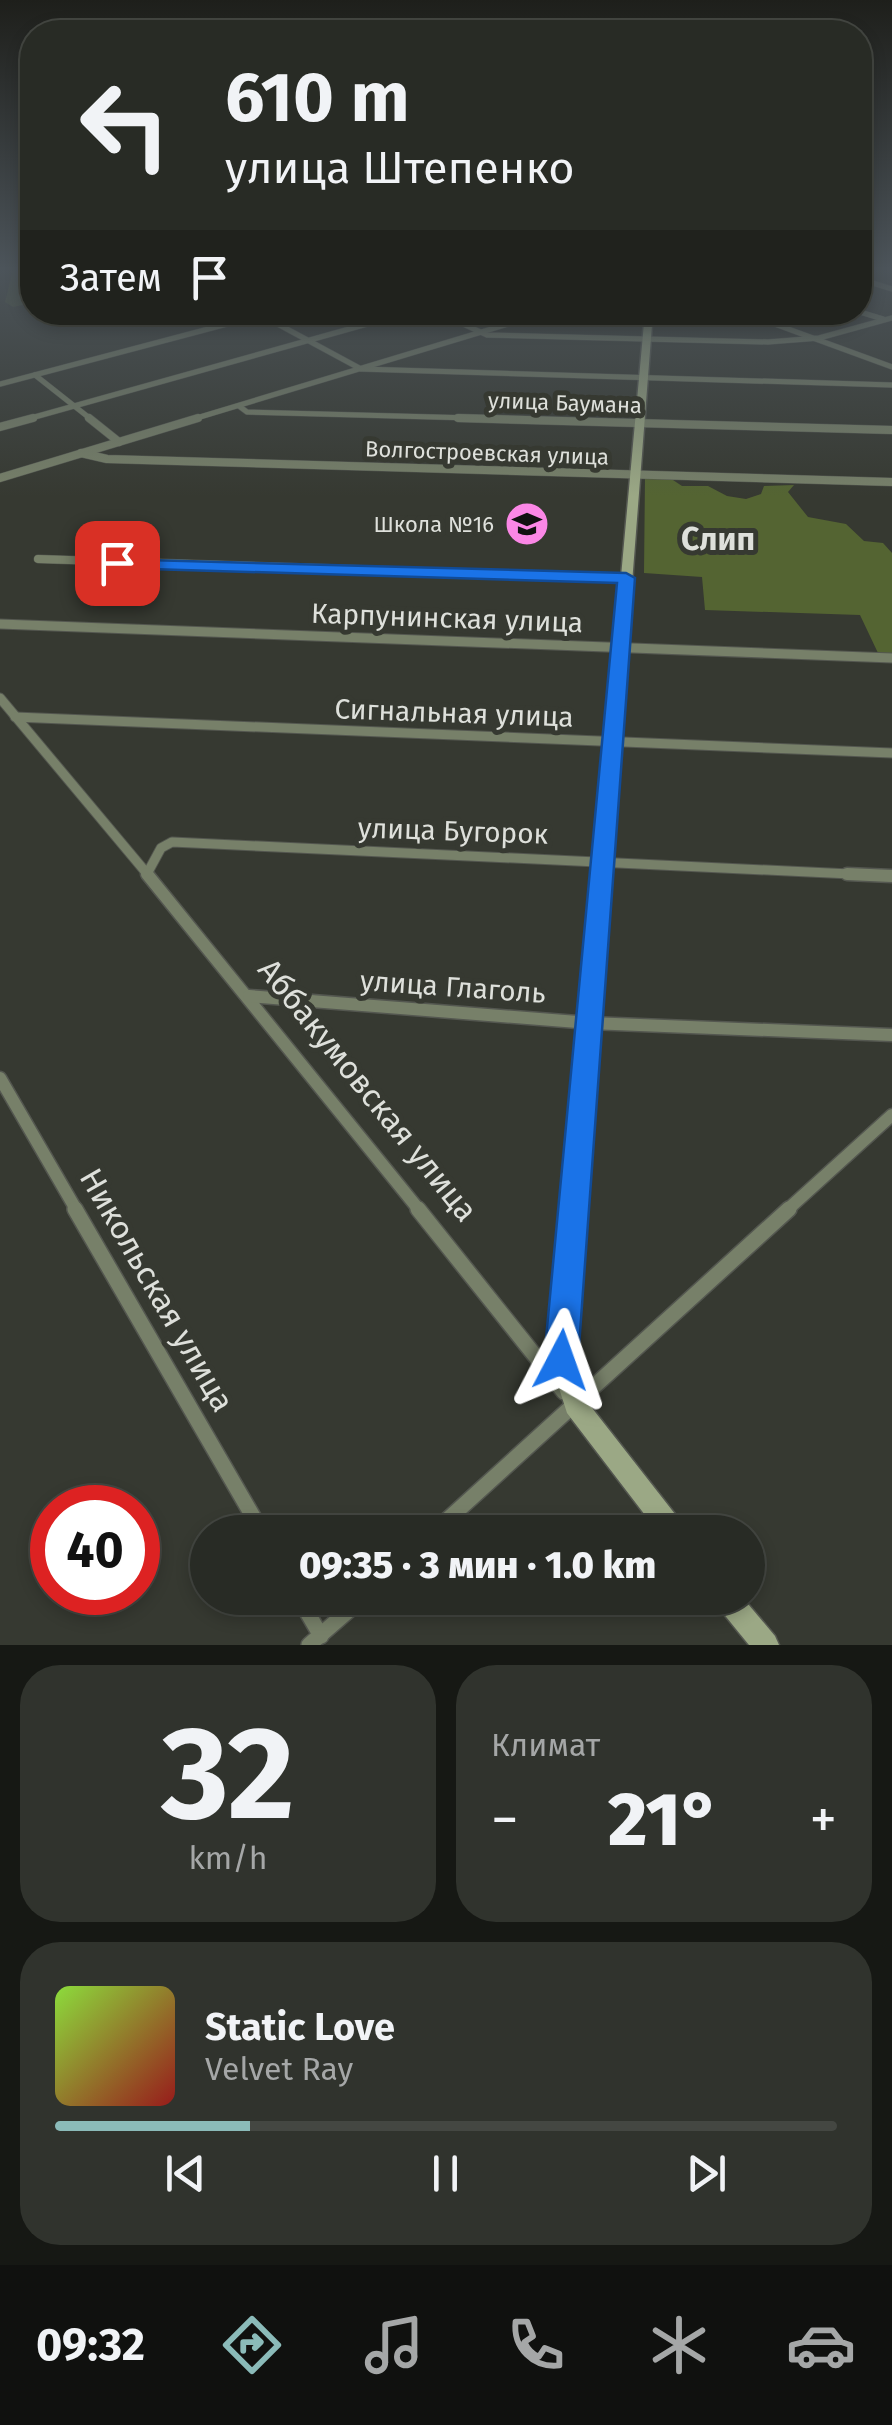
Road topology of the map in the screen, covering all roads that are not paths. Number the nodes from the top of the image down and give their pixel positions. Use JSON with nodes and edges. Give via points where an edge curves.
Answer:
{"nodes":[{"id":1,"x":154,"y":343,"type":"edge"},
{"id":2,"x":303,"y":343,"type":"edge"},
{"id":3,"x":312,"y":343,"type":"edge"},
{"id":4,"x":448,"y":343,"type":"edge"},
{"id":5,"x":646,"y":343,"type":"edge"},
{"id":6,"x":825,"y":343,"type":"edge"},
{"id":7,"x":892,"y":367,"type":"edge"},
{"id":8,"x":361,"y":369,"type":"junction"},
{"id":9,"x":34,"y":375,"type":"junction"},
{"id":10,"x":642,"y":378,"type":"junction"},
{"id":11,"x":0,"y":384,"type":"edge"},
{"id":12,"x":892,"y":385,"type":"edge"},
{"id":13,"x":74,"y":406,"type":"junction"},
{"id":14,"x":238,"y":406,"type":"junction"},
{"id":15,"x":638,"y":423,"type":"junction"},
{"id":16,"x":0,"y":427,"type":"edge"},
{"id":17,"x":892,"y":430,"type":"edge"},
{"id":18,"x":119,"y":442,"type":"junction"},
{"id":19,"x":81,"y":454,"type":"junction"},
{"id":20,"x":634,"y":474,"type":"junction"},
{"id":21,"x":0,"y":478,"type":"edge"},
{"id":22,"x":892,"y":482,"type":"edge"},
{"id":23,"x":38,"y":560,"type":"dead end"},
{"id":24,"x":626,"y":578,"type":"junction"},
{"id":25,"x":0,"y":624,"type":"edge"},
{"id":26,"x":620,"y":647,"type":"junction"},
{"id":27,"x":892,"y":658,"type":"edge"},
{"id":28,"x":0,"y":698,"type":"edge"},
{"id":29,"x":15,"y":717,"type":"junction"},
{"id":30,"x":612,"y":742,"type":"junction"},
{"id":31,"x":892,"y":753,"type":"edge"},
{"id":32,"x":603,"y":860,"type":"junction"},
{"id":33,"x":148,"y":872,"type":"junction"},
{"id":34,"x":892,"y":876,"type":"edge"},
{"id":35,"x":250,"y":996,"type":"junction"},
{"id":36,"x":590,"y":1023,"type":"junction"},
{"id":37,"x":892,"y":1034,"type":"edge"},
{"id":38,"x":0,"y":1078,"type":"edge"},
{"id":39,"x":892,"y":1115,"type":"edge"},
{"id":40,"x":574,"y":1405,"type":"junction"},
{"id":41,"x":252,"y":1515,"type":"edge"},
{"id":42,"x":453,"y":1515,"type":"edge"},
{"id":43,"x":660,"y":1515,"type":"edge"},
{"id":44,"x":305,"y":1615,"type":"edge"},
{"id":45,"x":344,"y":1615,"type":"edge"},
{"id":46,"x":741,"y":1615,"type":"edge"},
{"id":47,"x":315,"y":1640,"type":"edge"},
{"id":48,"x":766,"y":1645,"type":"edge"}],
"edges":[{"from":1,"to":9,"type":"street"},
{"from":2,"to":13,"type":"street"},
{"from":3,"to":8,"type":"street"},
{"from":4,"to":8,"type":"street"},
{"from":5,"to":10,"type":"street"},
{"from":6,"to":7,"type":"street"},
{"from":8,"to":10,"type":"street"},
{"from":8,"to":14,"type":"street"},
{"from":9,"to":11,"type":"street"},
{"from":9,"to":13,"type":"street"},
{"from":10,"to":12,"type":"street"},
{"from":10,"to":15,"type":"street"},
{"from":13,"to":16,"type":"street"},
{"from":13,"to":18,"type":"street"},
{"from":14,"to":15,"type":"street","name":"улица Баумана","via":[[247,412]]},
{"from":14,"to":18,"type":"street"},
{"from":15,"to":17,"type":"street","name":"улица Баумана"},
{"from":15,"to":20,"type":"street"},
{"from":18,"to":19,"type":"street"},
{"from":19,"to":20,"type":"street","name":"Волгостроевская улица"},
{"from":19,"to":21,"type":"street"},
{"from":20,"to":22,"type":"street","name":"Волгостроевская улица"},
{"from":20,"to":24,"type":"street"},
{"from":23,"to":24,"type":"street"},
{"from":24,"to":26,"type":"street"},
{"from":25,"to":26,"type":"street","name":"Карпунинская улица"},
{"from":26,"to":27,"type":"street","name":"Карпунинская улица"},
{"from":26,"to":30,"type":"street"},
{"from":28,"to":29,"type":"street","name":"Аббакумовская улица"},
{"from":29,"to":30,"type":"street","name":"Сигнальная улица"},
{"from":29,"to":33,"type":"street","name":"Аббакумовская улица"},
{"from":30,"to":31,"type":"street","name":"Сигнальная улица"},
{"from":30,"to":32,"type":"street"},
{"from":32,"to":33,"type":"street","name":"улица Бугорок","via":[[172,842]]},
{"from":32,"to":34,"type":"street","name":"улица Бугорок"},
{"from":32,"to":36,"type":"street"},
{"from":33,"to":35,"type":"street","name":"Аббакумовская улица"},
{"from":35,"to":36,"type":"street","name":"улица Глаголь"},
{"from":35,"to":40,"type":"street","name":"Аббакумовская улица"},
{"from":36,"to":37,"type":"street","name":"улица Глаголь"},
{"from":36,"to":40,"type":"street","via":[[562,1341],[563,1375]]},
{"from":38,"to":41,"type":"street","name":"Никольская улица"},
{"from":39,"to":40,"type":"street"},
{"from":40,"to":42,"type":"street"},
{"from":40,"to":43,"type":"street","name":"Аббакумовская улица"},
{"from":44,"to":47,"type":"street"},
{"from":45,"to":47,"type":"street"},
{"from":46,"to":48,"type":"street"}]}
